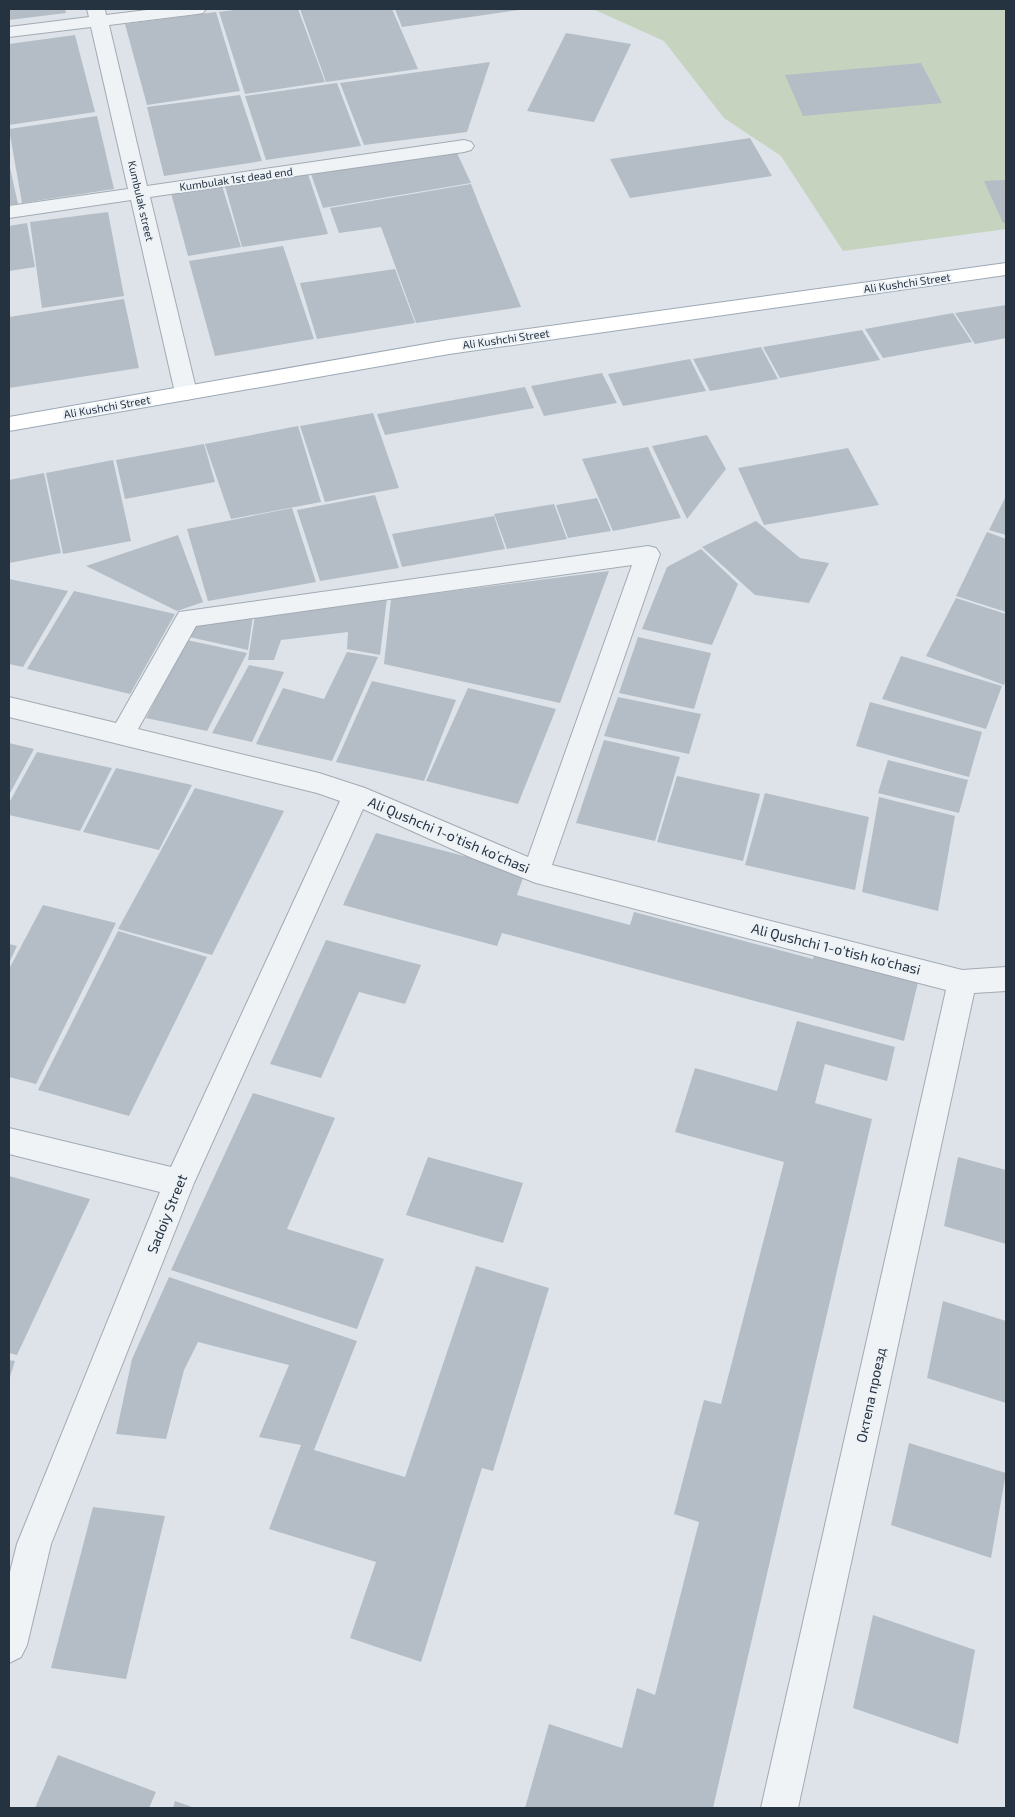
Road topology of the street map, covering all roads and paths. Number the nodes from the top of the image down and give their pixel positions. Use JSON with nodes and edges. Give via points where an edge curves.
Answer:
{"nodes":[{"id":1,"x":197,"y":9,"type":"edge"},
{"id":2,"x":97,"y":14,"type":"edge"},
{"id":3,"x":9,"y":32,"type":"edge"},
{"id":4,"x":464,"y":146,"type":"dead end"},
{"id":5,"x":139,"y":193,"type":"junction"},
{"id":6,"x":9,"y":212,"type":"edge"},
{"id":7,"x":1006,"y":269,"type":"edge"},
{"id":8,"x":186,"y":393,"type":"junction"},
{"id":9,"x":9,"y":424,"type":"edge"},
{"id":10,"x":9,"y":707,"type":"edge"},
{"id":11,"x":122,"y":735,"type":"junction"},
{"id":12,"x":356,"y":795,"type":"junction"},
{"id":13,"x":536,"y":872,"type":"junction"},
{"id":14,"x":1006,"y":979,"type":"edge"},
{"id":15,"x":962,"y":982,"type":"junction"},
{"id":16,"x":9,"y":1140,"type":"edge"},
{"id":17,"x":179,"y":1184,"type":"junction"},
{"id":18,"x":9,"y":1645,"type":"edge"},
{"id":19,"x":780,"y":1808,"type":"edge"}],
"edges":[{"from":1,"to":2,"type":"street"},
{"from":2,"to":3,"type":"street"},
{"from":2,"to":5,"type":"street","name":"Kumbulak street"},
{"from":4,"to":5,"type":"street","name":"Kumbulak 1st dead end"},
{"from":5,"to":6,"type":"street","name":"Kumbulak 1st dead end"},
{"from":5,"to":8,"type":"street","name":"Kumbulak street"},
{"from":7,"to":8,"type":"main road","name":"Ali Kushchi Street","via":[[449,347]]},
{"from":8,"to":9,"type":"main road","name":"Ali Kushchi Street"},
{"from":10,"to":11,"type":"street","name":"Ali Qushchi 1-o'tish ko'chasi"},
{"from":11,"to":12,"type":"street","name":"Ali Qushchi 1-o'tish ko'chasi","via":[[320,783]]},
{"from":11,"to":13,"type":"street","via":[[188,618],[648,554]]},
{"from":12,"to":13,"type":"street","name":"Ali Qushchi 1-o'tish ko'chasi","via":[[500,860]]},
{"from":12,"to":17,"type":"street","name":"Sadoiy Street"},
{"from":13,"to":15,"type":"street","name":"Ali Qushchi 1-o'tish ko'chasi"},
{"from":14,"to":15,"type":"street","name":"Ali Qushchi 1-o'tish ko'chasi"},
{"from":15,"to":19,"type":"street","name":"Октепа проезд"},
{"from":16,"to":17,"type":"street"},
{"from":17,"to":18,"type":"street","name":"Sadoiy Street","via":[[34,1544]]}]}
